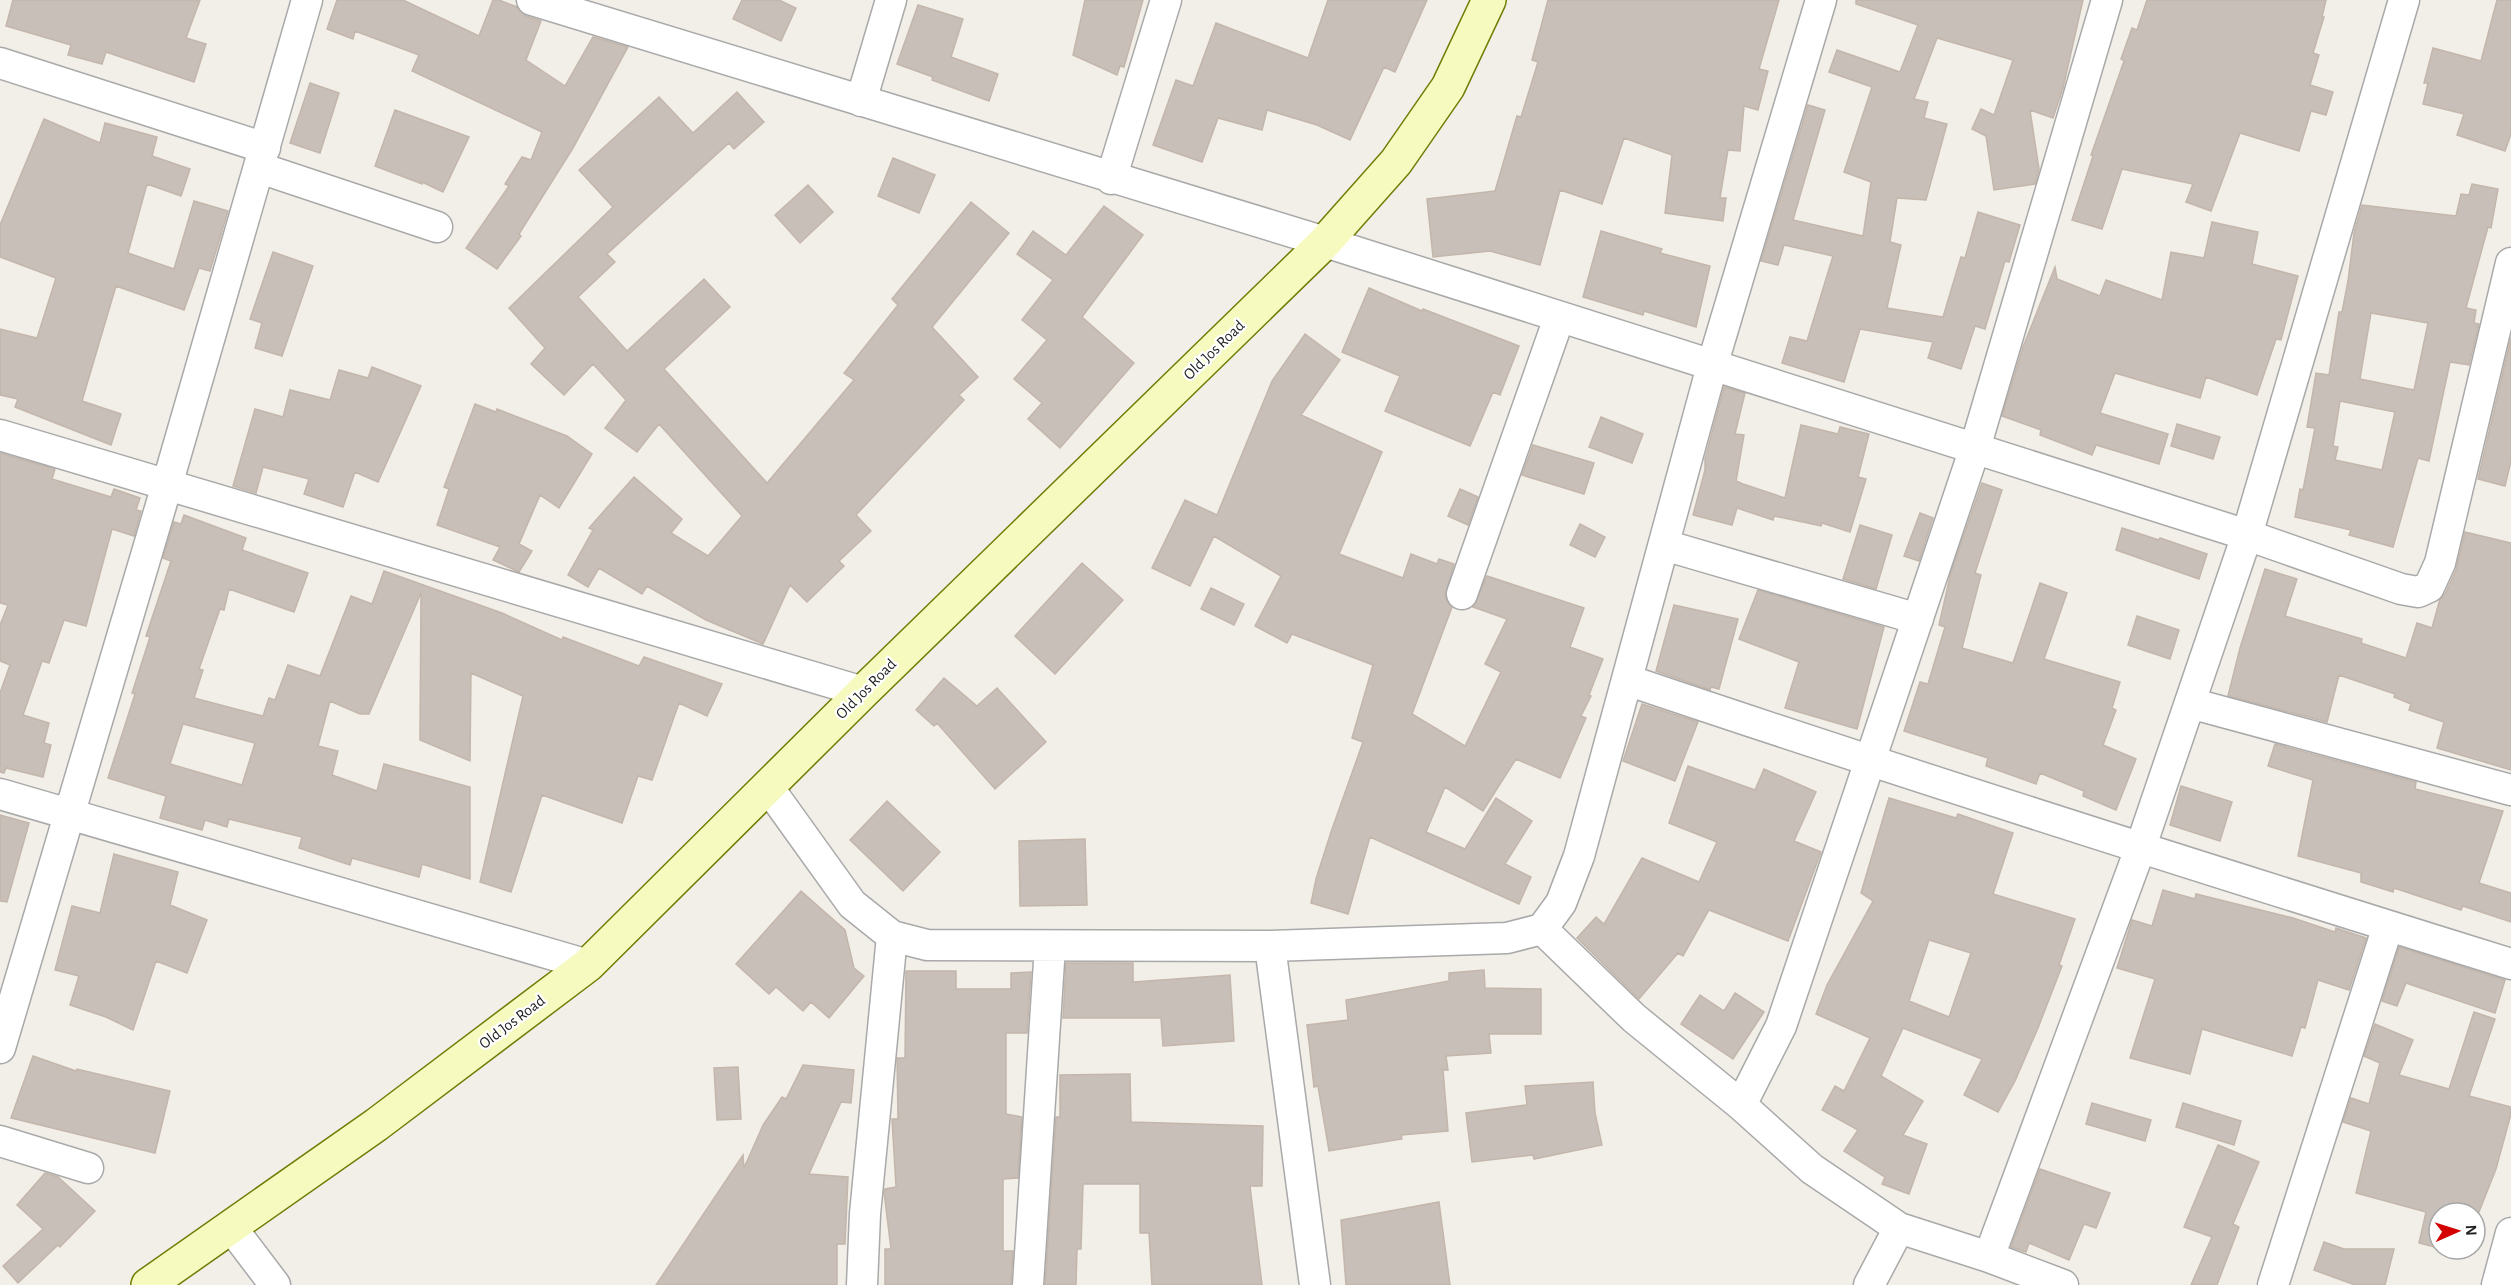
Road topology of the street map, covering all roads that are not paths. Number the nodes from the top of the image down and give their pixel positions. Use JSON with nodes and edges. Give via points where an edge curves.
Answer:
{"nodes":[{"id":1,"x":307,"y":0,"type":"edge"},
{"id":2,"x":532,"y":0,"type":"edge"},
{"id":3,"x":891,"y":0,"type":"edge"},
{"id":4,"x":1166,"y":0,"type":"edge"},
{"id":5,"x":1489,"y":0,"type":"edge"},
{"id":6,"x":1821,"y":0,"type":"edge"},
{"id":7,"x":2108,"y":0,"type":"edge"},
{"id":8,"x":2404,"y":0,"type":"edge"},
{"id":9,"x":608,"y":11,"type":"edge"},
{"id":10,"x":0,"y":63,"type":"edge"},
{"id":11,"x":861,"y":101,"type":"junction"},
{"id":12,"x":263,"y":158,"type":"junction"},
{"id":13,"x":1111,"y":178,"type":"junction"},
{"id":14,"x":437,"y":227,"type":"dead end"},
{"id":15,"x":1325,"y":242,"type":"junction"},
{"id":16,"x":2511,"y":263,"type":"edge"},
{"id":17,"x":1559,"y":318,"type":"junction"},
{"id":18,"x":1712,"y":366,"type":"junction"},
{"id":19,"x":0,"y":435,"type":"edge"},
{"id":20,"x":1975,"y":448,"type":"junction"},
{"id":21,"x":167,"y":485,"type":"junction"},
{"id":22,"x":2247,"y":535,"type":"junction"},
{"id":23,"x":1664,"y":545,"type":"junction"},
{"id":24,"x":1462,"y":594,"type":"dead end"},
{"id":25,"x":1918,"y":619,"type":"junction"},
{"id":26,"x":1627,"y":680,"type":"junction"},
{"id":27,"x":863,"y":692,"type":"junction"},
{"id":28,"x":2190,"y":703,"type":"junction"},
{"id":29,"x":1870,"y":762,"type":"junction"},
{"id":30,"x":768,"y":787,"type":"junction"},
{"id":31,"x":2511,"y":790,"type":"edge"},
{"id":32,"x":0,"y":794,"type":"edge"},
{"id":33,"x":69,"y":815,"type":"junction"},
{"id":34,"x":2140,"y":849,"type":"junction"},
{"id":35,"x":2388,"y":926,"type":"junction"},
{"id":36,"x":1542,"y":929,"type":"junction"},
{"id":37,"x":892,"y":936,"type":"junction"},
{"id":38,"x":1050,"y":946,"type":"junction"},
{"id":39,"x":1270,"y":946,"type":"junction"},
{"id":40,"x":2511,"y":964,"type":"edge"},
{"id":41,"x":588,"y":965,"type":"junction"},
{"id":42,"x":0,"y":1048,"type":"edge"},
{"id":43,"x":1741,"y":1105,"type":"junction"},
{"id":44,"x":0,"y":1141,"type":"edge"},
{"id":45,"x":88,"y":1168,"type":"dead end"},
{"id":46,"x":231,"y":1227,"type":"junction"},
{"id":47,"x":1899,"y":1228,"type":"junction"},
{"id":48,"x":2511,"y":1233,"type":"edge"},
{"id":49,"x":1989,"y":1257,"type":"junction"},
{"id":50,"x":148,"y":1285,"type":"edge"},
{"id":51,"x":274,"y":1285,"type":"edge"},
{"id":52,"x":862,"y":1285,"type":"edge"},
{"id":53,"x":1028,"y":1285,"type":"edge"},
{"id":54,"x":1315,"y":1285,"type":"edge"},
{"id":55,"x":1869,"y":1285,"type":"edge"},
{"id":56,"x":2063,"y":1285,"type":"edge"},
{"id":57,"x":2273,"y":1285,"type":"edge"},
{"id":58,"x":2497,"y":1285,"type":"edge"}],
"edges":[{"from":1,"to":12,"type":"street"},
{"from":2,"to":9,"type":"street"},
{"from":3,"to":11,"type":"street"},
{"from":4,"to":13,"type":"street"},
{"from":5,"to":15,"type":"main road","name":"Old Jos Road","via":[[1448,87],[1396,162]]},
{"from":6,"to":18,"type":"street"},
{"from":7,"to":20,"type":"street"},
{"from":8,"to":22,"type":"street"},
{"from":9,"to":11,"type":"street"},
{"from":10,"to":12,"type":"street"},
{"from":11,"to":13,"type":"street"},
{"from":12,"to":14,"type":"street"},
{"from":12,"to":21,"type":"street"},
{"from":13,"to":15,"type":"street"},
{"from":15,"to":17,"type":"street"},
{"from":15,"to":27,"type":"main road","name":"Old Jos Road"},
{"from":16,"to":22,"type":"street","via":[[2440,563],[2429,587],[2418,592],[2401,589]]},
{"from":17,"to":18,"type":"street"},
{"from":17,"to":24,"type":"street"},
{"from":18,"to":20,"type":"street"},
{"from":18,"to":23,"type":"street"},
{"from":19,"to":21,"type":"street"},
{"from":20,"to":22,"type":"street"},
{"from":20,"to":25,"type":"street"},
{"from":21,"to":27,"type":"street"},
{"from":21,"to":33,"type":"street"},
{"from":22,"to":28,"type":"street"},
{"from":23,"to":25,"type":"street"},
{"from":23,"to":26,"type":"street"},
{"from":25,"to":29,"type":"street"},
{"from":26,"to":29,"type":"street"},
{"from":26,"to":36,"type":"street","via":[[1579,856],[1561,903]]},
{"from":27,"to":30,"type":"main road","name":"Old Jos Road"},
{"from":28,"to":31,"type":"street"},
{"from":28,"to":34,"type":"street"},
{"from":29,"to":34,"type":"street"},
{"from":29,"to":43,"type":"street","via":[[1781,1026]]},
{"from":30,"to":37,"type":"street","via":[[852,904]]},
{"from":30,"to":41,"type":"main road","name":"Old Jos Road"},
{"from":32,"to":33,"type":"street"},
{"from":33,"to":41,"type":"street"},
{"from":33,"to":42,"type":"street"},
{"from":34,"to":35,"type":"street"},
{"from":34,"to":49,"type":"street"},
{"from":35,"to":40,"type":"street"},
{"from":35,"to":57,"type":"street"},
{"from":36,"to":39,"type":"street","via":[[1507,938]]},
{"from":36,"to":43,"type":"street","via":[[1634,1018]]},
{"from":37,"to":38,"type":"street","via":[[927,945]]},
{"from":37,"to":52,"type":"street","via":[[865,1214]]},
{"from":38,"to":39,"type":"street"},
{"from":38,"to":53,"type":"street"},
{"from":39,"to":54,"type":"street"},
{"from":41,"to":46,"type":"main road","name":"Old Jos Road","via":[[376,1125]]},
{"from":43,"to":47,"type":"street","via":[[1812,1169]]},
{"from":44,"to":45,"type":"street"},
{"from":46,"to":50,"type":"main road","name":"Old Jos Road"},
{"from":46,"to":51,"type":"street"},
{"from":47,"to":49,"type":"street"},
{"from":47,"to":55,"type":"street"},
{"from":48,"to":58,"type":"street"},
{"from":49,"to":56,"type":"street"}]}
